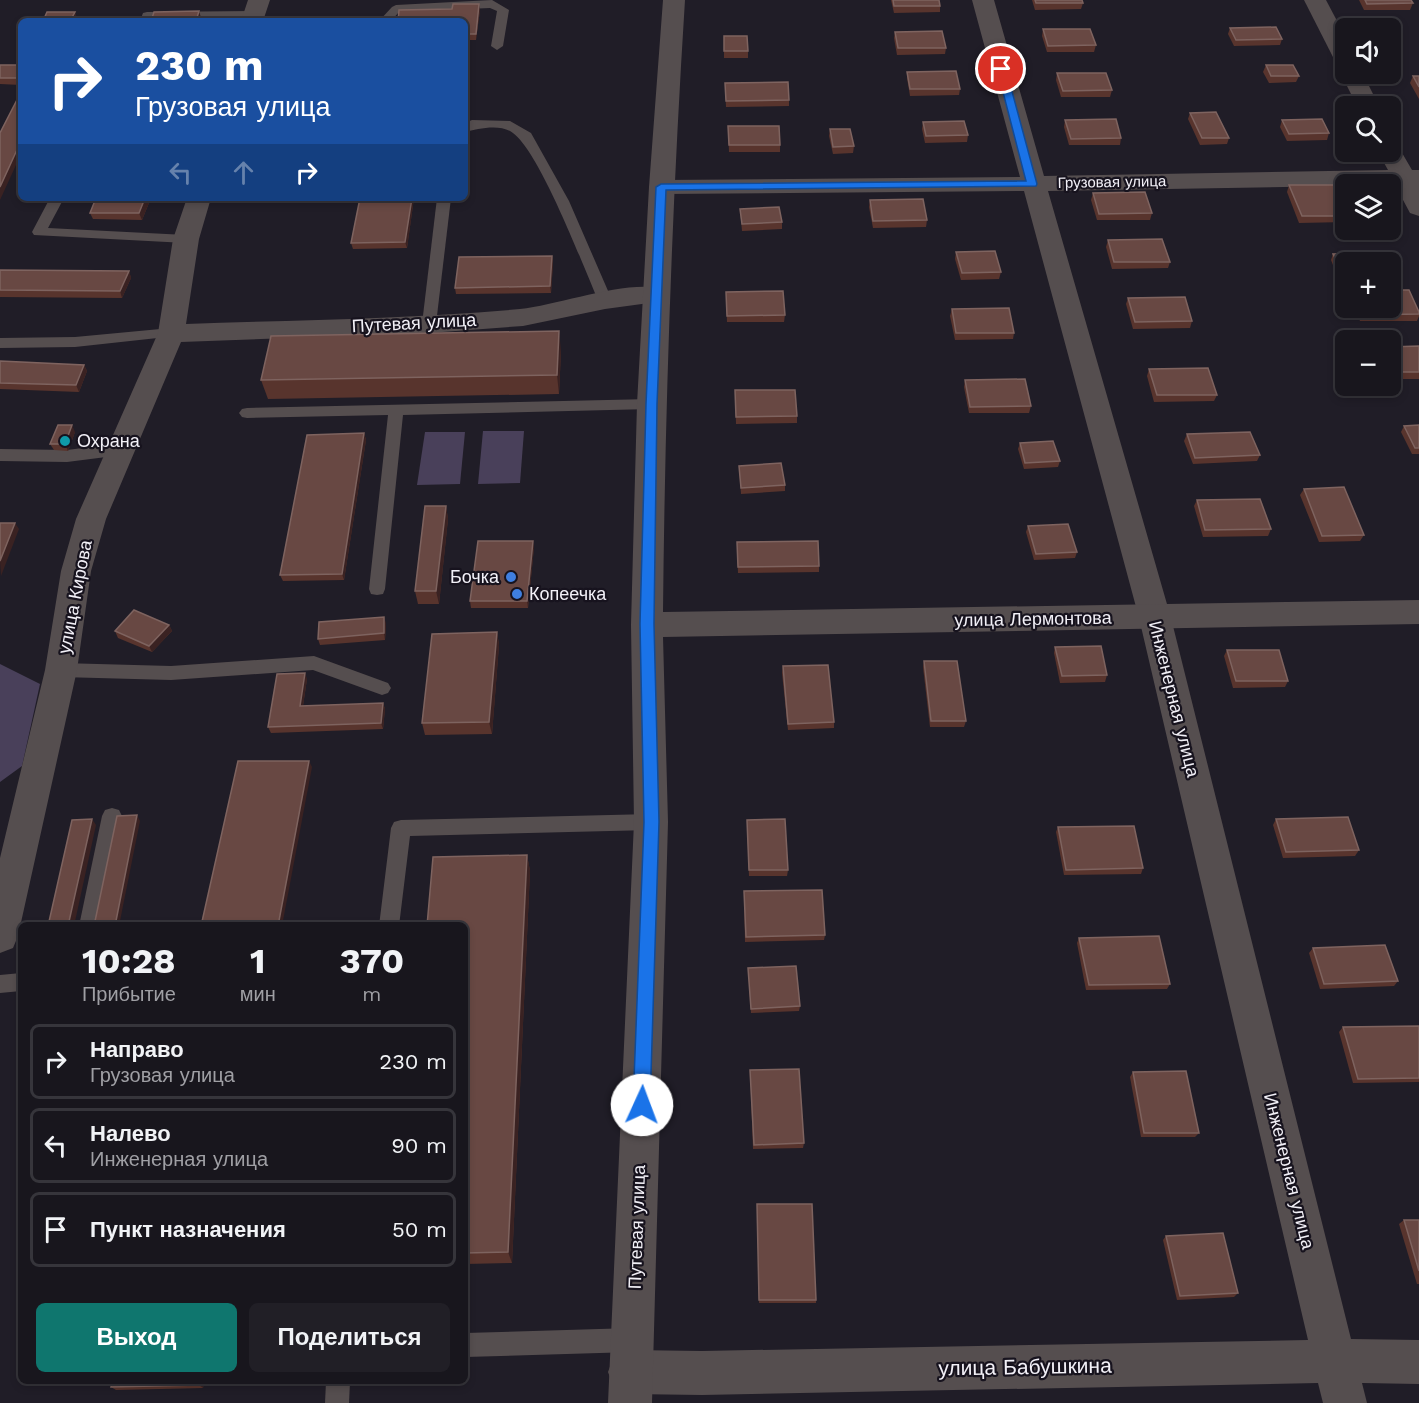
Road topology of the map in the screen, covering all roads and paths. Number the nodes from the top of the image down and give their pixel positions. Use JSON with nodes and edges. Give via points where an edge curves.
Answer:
{"nodes":[{"id":1,"x":674,"y":0,"type":"edge"},
{"id":2,"x":983,"y":0,"type":"edge"},
{"id":3,"x":1315,"y":0,"type":"edge"},
{"id":4,"x":255,"y":12,"type":"edge"},
{"id":5,"x":147,"y":18,"type":"edge"},
{"id":6,"x":388,"y":18,"type":"edge"},
{"id":7,"x":1335,"y":39,"type":"edge"},
{"id":8,"x":497,"y":46,"type":"dead end"},
{"id":9,"x":468,"y":126,"type":"edge"},
{"id":10,"x":1399,"y":162,"type":"edge"},
{"id":11,"x":1411,"y":177,"type":"edge"},
{"id":12,"x":1032,"y":184,"type":"junction"},
{"id":13,"x":661,"y":187,"type":"junction"},
{"id":14,"x":55,"y":201,"type":"edge"},
{"id":15,"x":198,"y":201,"type":"edge"},
{"id":16,"x":444,"y":201,"type":"edge"},
{"id":17,"x":1419,"y":208,"type":"edge"},
{"id":18,"x":186,"y":239,"type":"junction"},
{"id":19,"x":655,"y":295,"type":"junction"},
{"id":20,"x":605,"y":300,"type":"junction"},
{"id":21,"x":429,"y":324,"type":"junction"},
{"id":22,"x":171,"y":333,"type":"junction"},
{"id":23,"x":0,"y":343,"type":"edge"},
{"id":24,"x":651,"y":404,"type":"junction"},
{"id":25,"x":396,"y":409,"type":"junction"},
{"id":26,"x":247,"y":413,"type":"dead end"},
{"id":27,"x":122,"y":449,"type":"junction"},
{"id":28,"x":0,"y":455,"type":"edge"},
{"id":29,"x":377,"y":589,"type":"dead end"},
{"id":30,"x":1419,"y":612,"type":"edge"},
{"id":31,"x":1155,"y":618,"type":"junction"},
{"id":32,"x":647,"y":624,"type":"junction"},
{"id":33,"x":61,"y":670,"type":"junction"},
{"id":34,"x":382,"y":688,"type":"dead end"},
{"id":35,"x":112,"y":816,"type":"dead end"},
{"id":36,"x":651,"y":822,"type":"junction"},
{"id":37,"x":90,"y":922,"type":"edge"},
{"id":38,"x":389,"y":922,"type":"edge"},
{"id":39,"x":0,"y":936,"type":"edge"},
{"id":40,"x":18,"y":982,"type":"edge"},
{"id":41,"x":0,"y":984,"type":"edge"},
{"id":42,"x":468,"y":1345,"type":"edge"},
{"id":43,"x":1335,"y":1361,"type":"junction"},
{"id":44,"x":1419,"y":1362,"type":"edge"},
{"id":45,"x":631,"y":1372,"type":"edge"},
{"id":46,"x":338,"y":1384,"type":"edge"},
{"id":47,"x":338,"y":1403,"type":"edge"},
{"id":48,"x":1345,"y":1403,"type":"edge"}],
"edges":[{"from":1,"to":13,"type":"street","name":"Путевая улица"},
{"from":2,"to":12,"type":"street","name":"Инженерная улица"},
{"from":3,"to":7,"type":"street"},
{"from":4,"to":5,"type":"lane"},
{"from":6,"to":8,"type":"lane","via":[[396,9],[492,4],[502,10]]},
{"from":9,"to":20,"type":"lane","via":[[510,125],[526,136],[562,201]]},
{"from":10,"to":11,"type":"street"},
{"from":11,"to":12,"type":"street","name":"Грузовая улица"},
{"from":11,"to":17,"type":"street"},
{"from":12,"to":13,"type":"street","name":"Грузовая улица"},
{"from":12,"to":31,"type":"street","name":"Инженерная улица"},
{"from":13,"to":19,"type":"street","name":"Путевая улица"},
{"from":14,"to":18,"type":"lane","via":[[39,232]]},
{"from":15,"to":18,"type":"street","name":"улица Кирова"},
{"from":16,"to":21,"type":"lane"},
{"from":18,"to":22,"type":"street","name":"улица Кирова"},
{"from":19,"to":20,"type":"street","name":"Путевая улица"},
{"from":19,"to":24,"type":"street","name":"Путевая улица"},
{"from":20,"to":21,"type":"street","name":"Путевая улица","via":[[524,316]]},
{"from":21,"to":22,"type":"street","name":"Путевая улица"},
{"from":22,"to":23,"type":"lane","via":[[75,342]]},
{"from":22,"to":27,"type":"street","name":"улица Кирова"},
{"from":24,"to":25,"type":"lane"},
{"from":24,"to":32,"type":"street","name":"Путевая улица"},
{"from":25,"to":26,"type":"lane"},
{"from":25,"to":29,"type":"lane"},
{"from":27,"to":28,"type":"lane","via":[[66,456]]},
{"from":27,"to":33,"type":"street","name":"улица Кирова","via":[[92,519],[76,571]]},
{"from":30,"to":31,"type":"street","name":"улица Лермонтова"},
{"from":31,"to":32,"type":"street","name":"улица Лермонтова"},
{"from":31,"to":43,"type":"street","name":"Инженерная улица"},
{"from":32,"to":36,"type":"street","name":"Путевая улица"},
{"from":33,"to":34,"type":"lane","via":[[171,673],[314,663]]},
{"from":33,"to":39,"type":"street","name":"улица Кирова"},
{"from":35,"to":37,"type":"lane"},
{"from":36,"to":38,"type":"lane","via":[[401,828]]},
{"from":36,"to":45,"type":"street","name":"Путевая улица"},
{"from":40,"to":41,"type":"lane"},
{"from":42,"to":45,"type":"lane"},
{"from":43,"to":44,"type":"street","name":"улица Бабушкина"},
{"from":43,"to":45,"type":"street","name":"улица Бабушкина"},
{"from":43,"to":48,"type":"street","name":"Инженерная улица"},
{"from":46,"to":47,"type":"lane"}]}
